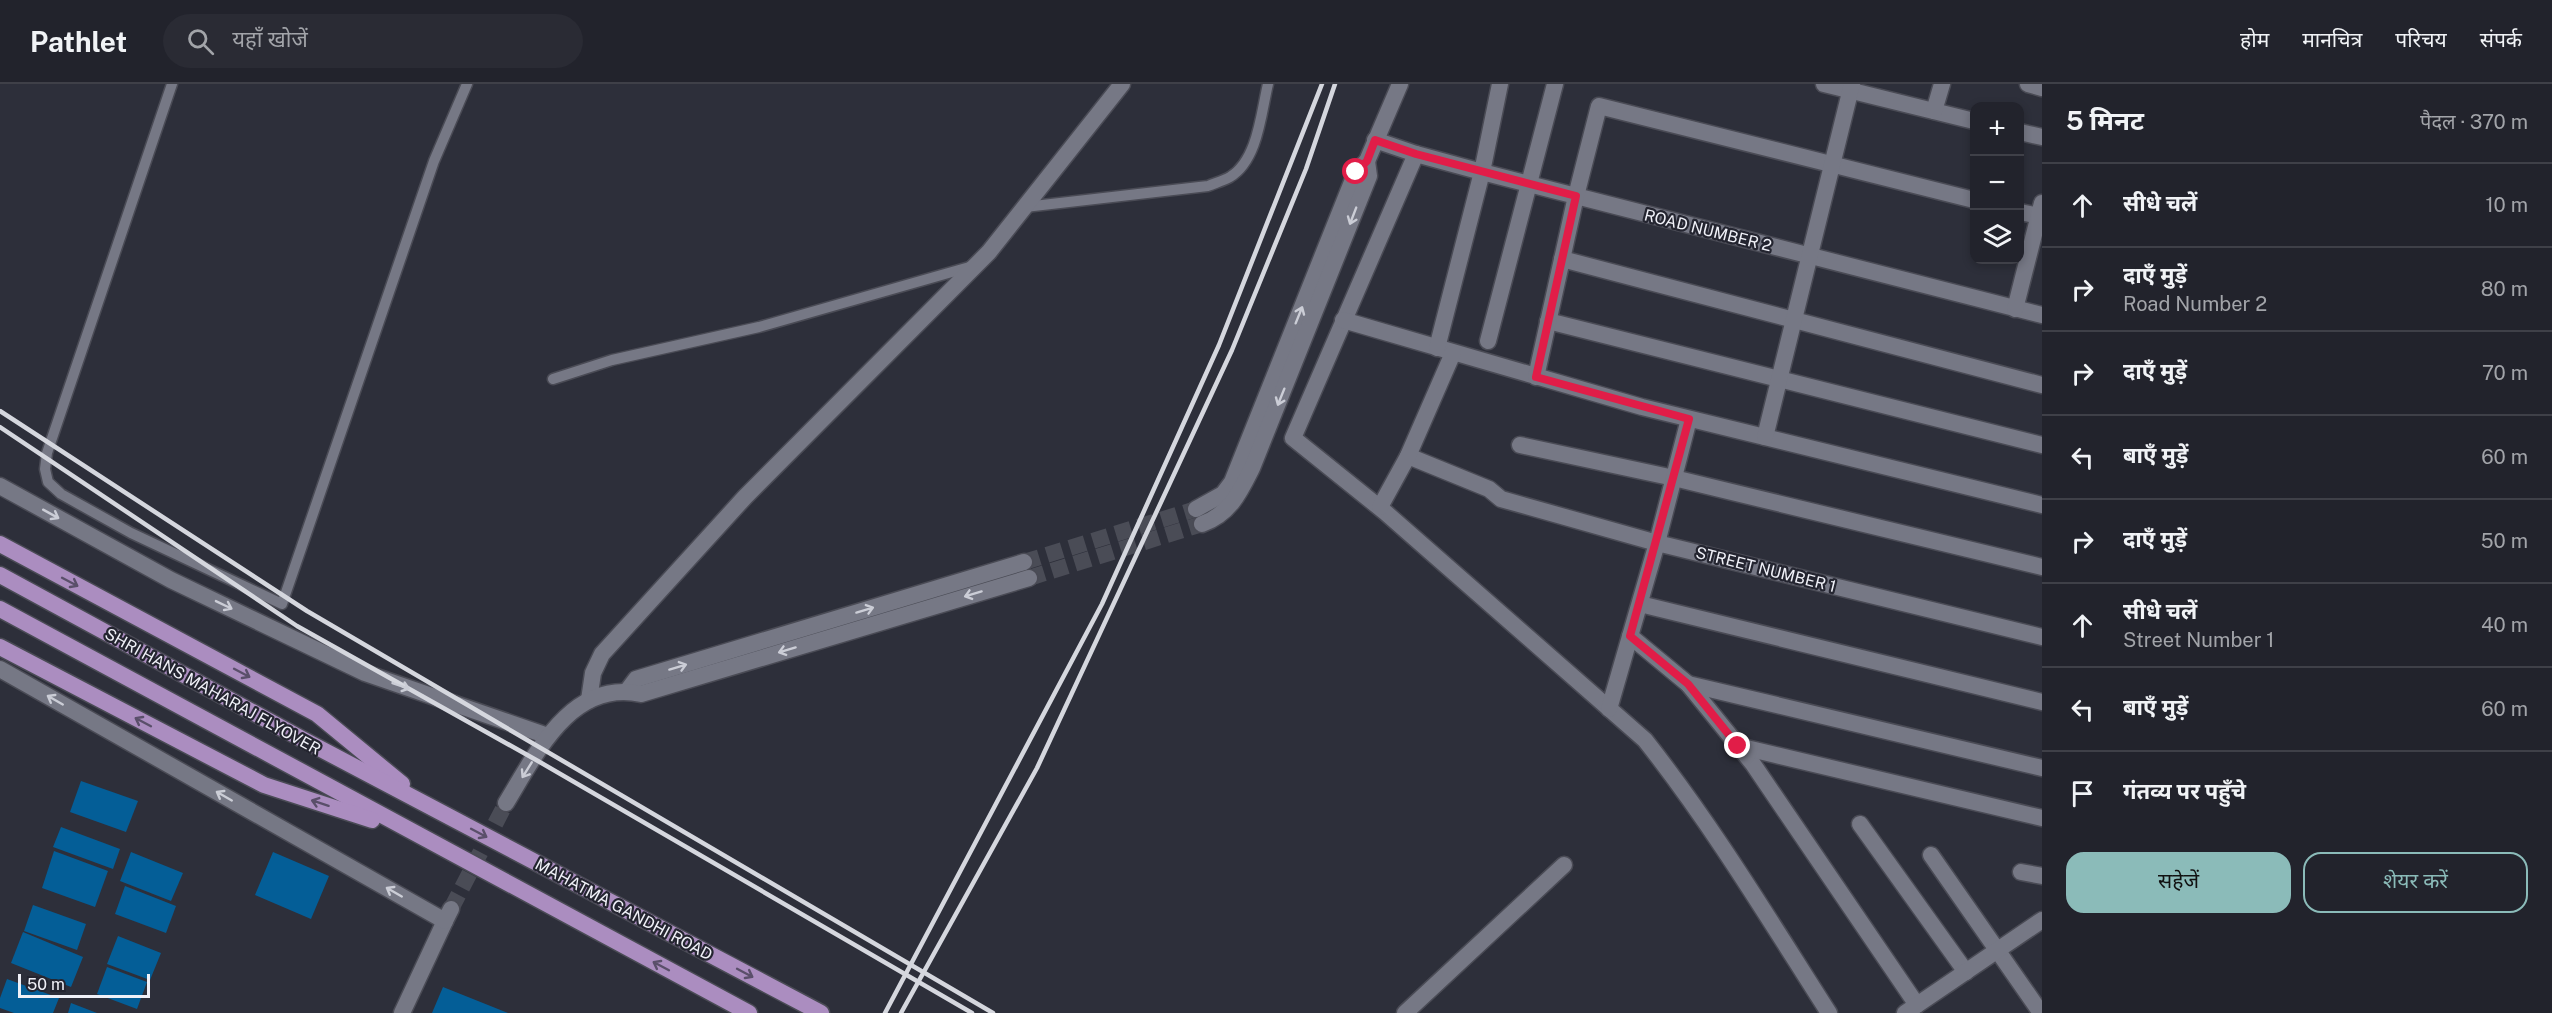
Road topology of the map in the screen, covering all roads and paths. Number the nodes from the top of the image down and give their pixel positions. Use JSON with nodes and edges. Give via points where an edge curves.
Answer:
{"nodes":[{"id":1,"x":172,"y":84,"type":"edge"},
{"id":2,"x":467,"y":84,"type":"edge"},
{"id":3,"x":1122,"y":84,"type":"edge"},
{"id":4,"x":1268,"y":84,"type":"edge"},
{"id":5,"x":1400,"y":84,"type":"edge"},
{"id":6,"x":1500,"y":84,"type":"edge"},
{"id":7,"x":1555,"y":84,"type":"edge"},
{"id":8,"x":1824,"y":84,"type":"edge"},
{"id":9,"x":1942,"y":84,"type":"edge"},
{"id":10,"x":2028,"y":84,"type":"edge"},
{"id":11,"x":1852,"y":87,"type":"edge"},
{"id":12,"x":2042,"y":88,"type":"edge"},
{"id":13,"x":1893,"y":92,"type":"edge"},
{"id":14,"x":1934,"y":111,"type":"junction"},
{"id":15,"x":1970,"y":120,"type":"edge"},
{"id":16,"x":2024,"y":133,"type":"edge"},
{"id":17,"x":2042,"y":137,"type":"edge"},
{"id":18,"x":1375,"y":140,"type":"junction"},
{"id":19,"x":1416,"y":154,"type":"junction"},
{"id":20,"x":1833,"y":164,"type":"junction"},
{"id":21,"x":1482,"y":172,"type":"junction"},
{"id":22,"x":1530,"y":184,"type":"junction"},
{"id":23,"x":1576,"y":196,"type":"junction"},
{"id":24,"x":1970,"y":199,"type":"edge"},
{"id":25,"x":1025,"y":207,"type":"junction"},
{"id":26,"x":2040,"y":210,"type":"edge"},
{"id":27,"x":2024,"y":212,"type":"edge"},
{"id":28,"x":1810,"y":256,"type":"junction"},
{"id":29,"x":1562,"y":259,"type":"junction"},
{"id":30,"x":976,"y":265,"type":"junction"},
{"id":31,"x":2016,"y":309,"type":"junction"},
{"id":32,"x":2042,"y":315,"type":"edge"},
{"id":33,"x":1343,"y":320,"type":"junction"},
{"id":34,"x":1794,"y":320,"type":"junction"},
{"id":35,"x":1548,"y":321,"type":"junction"},
{"id":36,"x":1488,"y":341,"type":"dead end"},
{"id":37,"x":1437,"y":348,"type":"junction"},
{"id":38,"x":1453,"y":353,"type":"junction"},
{"id":39,"x":1536,"y":377,"type":"junction"},
{"id":40,"x":553,"y":379,"type":"dead end"},
{"id":41,"x":1780,"y":379,"type":"junction"},
{"id":42,"x":2042,"y":385,"type":"edge"},
{"id":43,"x":1689,"y":419,"type":"junction"},
{"id":44,"x":1765,"y":437,"type":"junction"},
{"id":45,"x":1520,"y":445,"type":"dead end"},
{"id":46,"x":2042,"y":445,"type":"edge"},
{"id":47,"x":1408,"y":456,"type":"junction"},
{"id":48,"x":1674,"y":478,"type":"junction"},
{"id":49,"x":0,"y":486,"type":"edge"},
{"id":50,"x":2042,"y":505,"type":"edge"},
{"id":51,"x":1380,"y":507,"type":"junction"},
{"id":52,"x":1199,"y":516,"type":"tunnel mouth"},
{"id":53,"x":1658,"y":543,"type":"junction"},
{"id":54,"x":0,"y":544,"type":"edge"},
{"id":55,"x":2042,"y":567,"type":"edge"},
{"id":56,"x":1027,"y":570,"type":"tunnel mouth"},
{"id":57,"x":0,"y":574,"type":"edge"},
{"id":58,"x":1640,"y":604,"type":"junction"},
{"id":59,"x":0,"y":609,"type":"edge"},
{"id":60,"x":1630,"y":636,"type":"junction"},
{"id":61,"x":2042,"y":637,"type":"edge"},
{"id":62,"x":0,"y":647,"type":"edge"},
{"id":63,"x":0,"y":669,"type":"edge"},
{"id":64,"x":1688,"y":684,"type":"junction"},
{"id":65,"x":589,"y":700,"type":"junction"},
{"id":66,"x":2042,"y":702,"type":"edge"},
{"id":67,"x":1609,"y":709,"type":"junction"},
{"id":68,"x":548,"y":736,"type":"junction"},
{"id":69,"x":1738,"y":746,"type":"junction"},
{"id":70,"x":2042,"y":768,"type":"edge"},
{"id":71,"x":506,"y":803,"type":"tunnel mouth"},
{"id":72,"x":428,"y":805,"type":"junction"},
{"id":73,"x":2042,"y":818,"type":"edge"},
{"id":74,"x":1860,"y":824,"type":"dead end"},
{"id":75,"x":416,"y":834,"type":"junction"},
{"id":76,"x":1931,"y":855,"type":"dead end"},
{"id":77,"x":1563,"y":865,"type":"dead end"},
{"id":78,"x":2021,"y":872,"type":"dead end"},
{"id":79,"x":2042,"y":876,"type":"edge"},
{"id":80,"x":2042,"y":920,"type":"edge"},
{"id":81,"x":1996,"y":952,"type":"junction"},
{"id":82,"x":1966,"y":972,"type":"junction"},
{"id":83,"x":1911,"y":1009,"type":"edge"},
{"id":84,"x":402,"y":1013,"type":"edge"},
{"id":85,"x":749,"y":1013,"type":"edge"},
{"id":86,"x":821,"y":1013,"type":"edge"},
{"id":87,"x":1405,"y":1013,"type":"edge"},
{"id":88,"x":1829,"y":1013,"type":"edge"},
{"id":89,"x":2041,"y":1013,"type":"edge"}],
"edges":[{"from":1,"to":2,"type":"lane","via":[[47,453],[45,469],[48,482],[61,494],[131,533],[282,604],[434,161]]},
{"from":3,"to":25,"type":"street"},
{"from":4,"to":25,"type":"lane","via":[[1252,147],[1243,165],[1230,177],[1208,186]]},
{"from":5,"to":18,"type":"street"},
{"from":6,"to":21,"type":"street"},
{"from":7,"to":22,"type":"street"},
{"from":8,"to":11,"type":"street"},
{"from":9,"to":14,"type":"street"},
{"from":10,"to":12,"type":"street"},
{"from":11,"to":13,"type":"street"},
{"from":11,"to":20,"type":"street"},
{"from":13,"to":14,"type":"street"},
{"from":14,"to":15,"type":"street"},
{"from":16,"to":17,"type":"street"},
{"from":18,"to":19,"type":"street","name":"ROAD NUMBER 2"},
{"from":18,"to":52,"type":"street","via":[[1367,161],[1356,172],[1232,482]]},
{"from":19,"to":21,"type":"street","name":"ROAD NUMBER 2"},
{"from":19,"to":33,"type":"street"},
{"from":20,"to":23,"type":"street","via":[[1599,106]]},
{"from":20,"to":24,"type":"street"},
{"from":20,"to":28,"type":"street"},
{"from":21,"to":22,"type":"street","name":"ROAD NUMBER 2"},
{"from":21,"to":37,"type":"street"},
{"from":22,"to":23,"type":"street","name":"ROAD NUMBER 2"},
{"from":22,"to":36,"type":"street"},
{"from":23,"to":28,"type":"street","name":"ROAD NUMBER 2"},
{"from":23,"to":29,"type":"street"},
{"from":25,"to":30,"type":"street"},
{"from":26,"to":27,"type":"street"},
{"from":26,"to":31,"type":"street"},
{"from":28,"to":31,"type":"street","name":"ROAD NUMBER 2"},
{"from":28,"to":34,"type":"street"},
{"from":29,"to":34,"type":"street"},
{"from":29,"to":35,"type":"street"},
{"from":30,"to":40,"type":"lane","via":[[759,327],[612,360]]},
{"from":30,"to":65,"type":"street","via":[[745,497],[602,654],[593,673]]},
{"from":31,"to":32,"type":"street","name":"ROAD NUMBER 2"},
{"from":33,"to":37,"type":"street"},
{"from":33,"to":51,"type":"street","via":[[1293,438]]},
{"from":34,"to":41,"type":"street"},
{"from":34,"to":42,"type":"street"},
{"from":35,"to":39,"type":"street"},
{"from":35,"to":41,"type":"street"},
{"from":37,"to":38,"type":"street"},
{"from":38,"to":39,"type":"street"},
{"from":38,"to":47,"type":"street"},
{"from":39,"to":43,"type":"street"},
{"from":41,"to":44,"type":"street"},
{"from":41,"to":46,"type":"street"},
{"from":43,"to":44,"type":"street"},
{"from":43,"to":48,"type":"street"},
{"from":44,"to":50,"type":"street"},
{"from":45,"to":48,"type":"street"},
{"from":47,"to":51,"type":"street"},
{"from":47,"to":53,"type":"street","name":"STREET NUMBER 1","via":[[1490,489],[1501,499]]},
{"from":48,"to":53,"type":"street"},
{"from":48,"to":55,"type":"street"},
{"from":49,"to":68,"type":"street","one_way":true,"via":[[171,580],[365,673]]},
{"from":51,"to":67,"type":"street"},
{"from":53,"to":58,"type":"street"},
{"from":53,"to":61,"type":"street","name":"STREET NUMBER 1"},
{"from":54,"to":72,"type":"main road","one_way":true,"via":[[317,714]]},
{"from":56,"to":65,"type":"street","via":[[636,679],[627,691]]},
{"from":57,"to":72,"type":"main road","name":"SHRI HANS MAHARAJ FLYOVER"},
{"from":58,"to":60,"type":"street"},
{"from":58,"to":66,"type":"street"},
{"from":59,"to":75,"type":"main road","name":"SHRI HANS MAHARAJ FLYOVER"},
{"from":60,"to":64,"type":"street"},
{"from":60,"to":67,"type":"street"},
{"from":75,"to":62,"type":"main road","one_way":true,"via":[[264,785]]},
{"from":84,"to":63,"type":"street","one_way":true,"via":[[448,915]]},
{"from":64,"to":69,"type":"street"},
{"from":64,"to":70,"type":"street"},
{"from":65,"to":68,"type":"street","via":[[574,708]]},
{"from":67,"to":88,"type":"street","via":[[1644,740],[1677,780]]},
{"from":68,"to":71,"type":"street","one_way":true},
{"from":69,"to":73,"type":"street"},
{"from":69,"to":83,"type":"street"},
{"from":72,"to":86,"type":"main road","name":"MAHATMA GANDHI ROAD","one_way":true},
{"from":74,"to":82,"type":"street"},
{"from":85,"to":75,"type":"main road","name":"MAHATMA GANDHI ROAD","one_way":true},
{"from":76,"to":81,"type":"street"},
{"from":77,"to":87,"type":"street"},
{"from":78,"to":79,"type":"street"},
{"from":80,"to":81,"type":"street"},
{"from":81,"to":82,"type":"street"},
{"from":81,"to":89,"type":"street"},
{"from":82,"to":83,"type":"street"}]}
